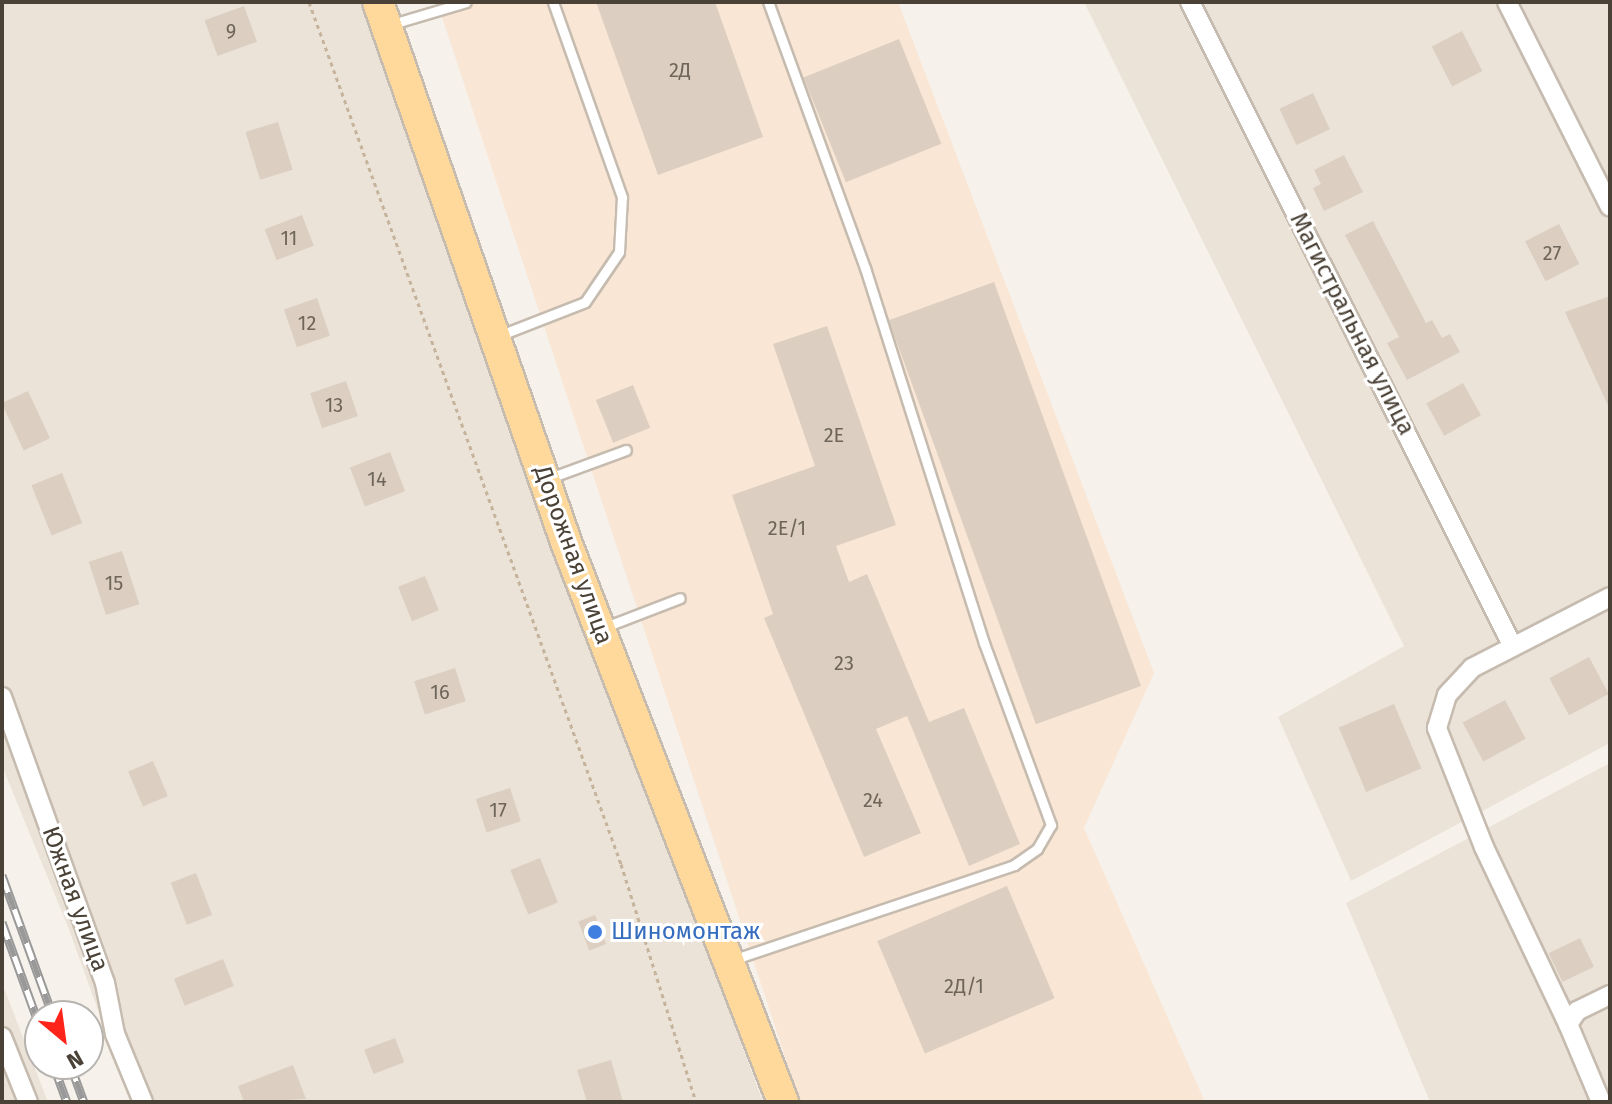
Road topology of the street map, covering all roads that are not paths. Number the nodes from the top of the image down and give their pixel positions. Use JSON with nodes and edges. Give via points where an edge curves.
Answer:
{"nodes":[{"id":1,"x":466,"y":2,"type":"edge"},
{"id":2,"x":553,"y":2,"type":"edge"},
{"id":3,"x":768,"y":2,"type":"edge"},
{"id":4,"x":1190,"y":2,"type":"edge"},
{"id":5,"x":1507,"y":2,"type":"edge"},
{"id":6,"x":381,"y":14,"type":"edge"},
{"id":7,"x":1610,"y":207,"type":"edge"},
{"id":8,"x":494,"y":338,"type":"junction"},
{"id":9,"x":626,"y":450,"type":"dead end"},
{"id":10,"x":544,"y":480,"type":"junction"},
{"id":11,"x":1610,"y":597,"type":"edge"},
{"id":12,"x":680,"y":598,"type":"dead end"},
{"id":13,"x":600,"y":629,"type":"junction"},
{"id":14,"x":1513,"y":647,"type":"junction"},
{"id":15,"x":2,"y":697,"type":"edge"},
{"id":16,"x":729,"y":961,"type":"junction"},
{"id":17,"x":1610,"y":995,"type":"edge"},
{"id":18,"x":1568,"y":1024,"type":"junction"},
{"id":19,"x":2,"y":1037,"type":"edge"},
{"id":20,"x":28,"y":1102,"type":"edge"},
{"id":21,"x":143,"y":1102,"type":"edge"},
{"id":22,"x":783,"y":1102,"type":"edge"},
{"id":23,"x":1601,"y":1102,"type":"edge"}],
"edges":[{"from":1,"to":6,"type":"lane"},
{"from":2,"to":8,"type":"lane","via":[[622,197],[619,252],[585,302]]},
{"from":3,"to":16,"type":"lane","via":[[865,268],[984,643],[1051,825],[1037,849],[1014,865]]},
{"from":4,"to":14,"type":"street","name":"Магистральная улица"},
{"from":5,"to":7,"type":"street"},
{"from":6,"to":8,"type":"main road","name":"Дорожная улица"},
{"from":8,"to":10,"type":"main road","name":"Дорожная улица"},
{"from":9,"to":10,"type":"lane"},
{"from":10,"to":13,"type":"main road","name":"Дорожная улица"},
{"from":11,"to":14,"type":"street"},
{"from":12,"to":13,"type":"lane"},
{"from":13,"to":16,"type":"main road","name":"Дорожная улица"},
{"from":14,"to":18,"type":"street","via":[[1472,668],[1455,686],[1437,728],[1484,847]]},
{"from":15,"to":21,"type":"street","name":"Южная улица","via":[[105,983],[115,1034]]},
{"from":16,"to":22,"type":"main road","name":"Дорожная улица"},
{"from":17,"to":18,"type":"street","via":[[1577,1011]]},
{"from":18,"to":23,"type":"street"},
{"from":19,"to":20,"type":"street"}]}
